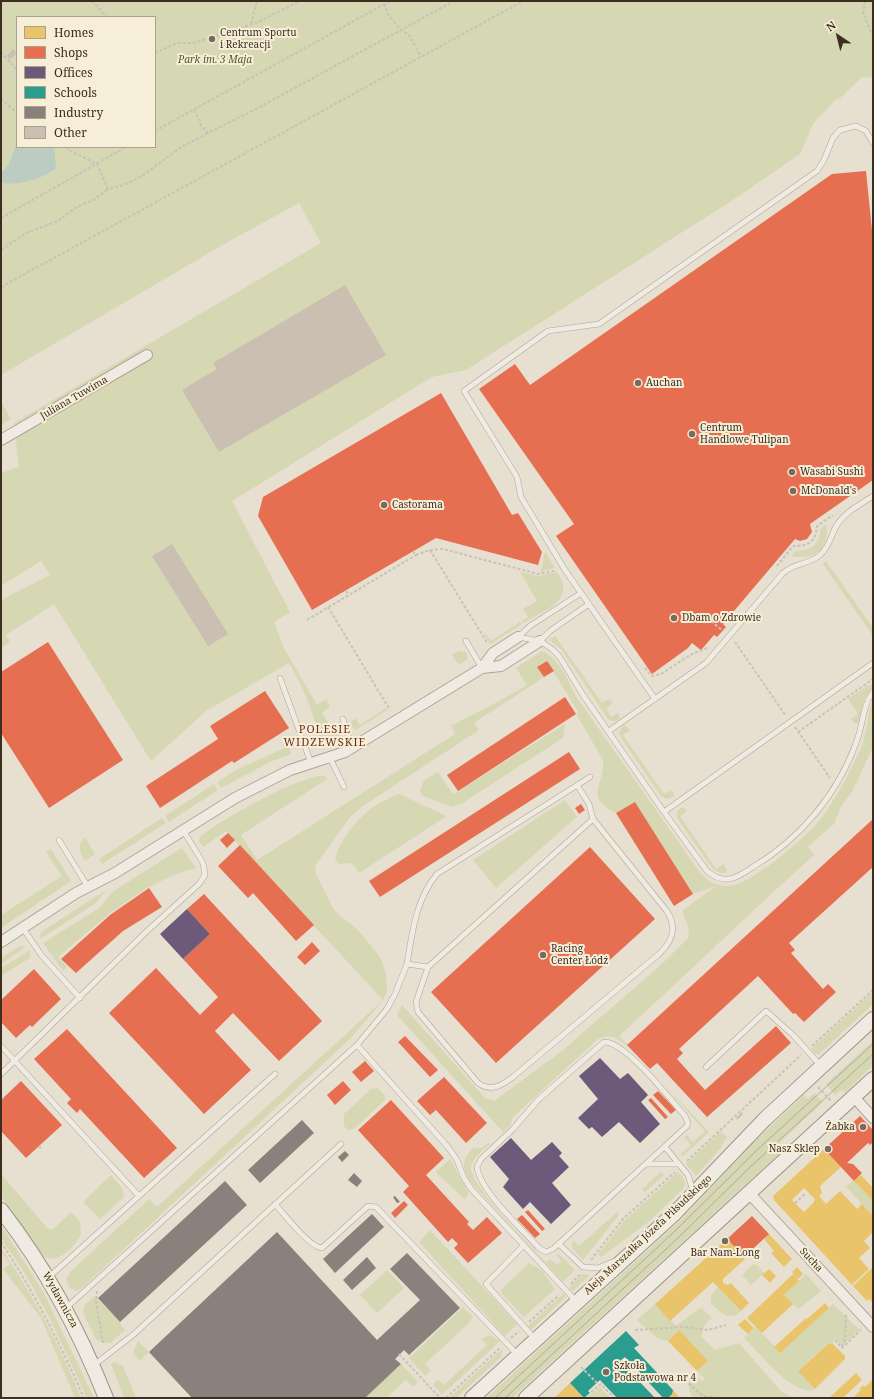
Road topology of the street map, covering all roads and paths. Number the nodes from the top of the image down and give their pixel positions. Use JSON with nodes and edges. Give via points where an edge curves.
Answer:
{"nodes":[{"id":1,"x":92,"y":1,"type":"edge"},
{"id":2,"x":257,"y":1,"type":"edge"},
{"id":3,"x":300,"y":1,"type":"edge"},
{"id":4,"x":390,"y":1,"type":"edge"},
{"id":5,"x":454,"y":1,"type":"edge"},
{"id":6,"x":523,"y":1,"type":"edge"},
{"id":7,"x":865,"y":1,"type":"edge"},
{"id":8,"x":384,"y":4,"type":"junction"},
{"id":9,"x":106,"y":16,"type":"edge"},
{"id":10,"x":251,"y":24,"type":"junction"},
{"id":11,"x":400,"y":29,"type":"junction"},
{"id":12,"x":873,"y":37,"type":"edge"},
{"id":13,"x":1,"y":52,"type":"edge"},
{"id":14,"x":156,"y":53,"type":"edge"},
{"id":15,"x":421,"y":57,"type":"junction"},
{"id":16,"x":16,"y":69,"type":"edge"},
{"id":17,"x":1,"y":99,"type":"edge"},
{"id":18,"x":194,"y":110,"type":"junction"},
{"id":19,"x":16,"y":112,"type":"edge"},
{"id":20,"x":156,"y":130,"type":"edge"},
{"id":21,"x":208,"y":133,"type":"junction"},
{"id":22,"x":873,"y":143,"type":"edge"},
{"id":23,"x":67,"y":148,"type":"edge"},
{"id":24,"x":124,"y":148,"type":"edge"},
{"id":25,"x":97,"y":164,"type":"junction"},
{"id":26,"x":108,"y":189,"type":"junction"},
{"id":27,"x":1,"y":218,"type":"edge"},
{"id":28,"x":1,"y":250,"type":"edge"},
{"id":29,"x":1,"y":287,"type":"edge"},
{"id":30,"x":147,"y":355,"type":"dead end"},
{"id":31,"x":1,"y":440,"type":"edge"},
{"id":32,"x":873,"y":496,"type":"edge"},
{"id":33,"x":836,"y":513,"type":"dead end"},
{"id":34,"x":430,"y":550,"type":"junction"},
{"id":35,"x":413,"y":551,"type":"dead end"},
{"id":36,"x":416,"y":555,"type":"junction"},
{"id":37,"x":566,"y":570,"type":"junction"},
{"id":38,"x":774,"y":570,"type":"dead end"},
{"id":39,"x":346,"y":591,"type":"dead end"},
{"id":40,"x":581,"y":593,"type":"junction"},
{"id":41,"x":349,"y":595,"type":"junction"},
{"id":42,"x":589,"y":604,"type":"junction"},
{"id":43,"x":328,"y":607,"type":"junction"},
{"id":44,"x":307,"y":620,"type":"dead end"},
{"id":45,"x":711,"y":621,"type":"dead end"},
{"id":46,"x":720,"y":636,"type":"dead end"},
{"id":47,"x":518,"y":637,"type":"junction"},
{"id":48,"x":732,"y":638,"type":"dead end"},
{"id":49,"x":466,"y":641,"type":"dead end"},
{"id":50,"x":540,"y":641,"type":"junction"},
{"id":51,"x":711,"y":646,"type":"dead end"},
{"id":52,"x":489,"y":647,"type":"dead end"},
{"id":53,"x":641,"y":662,"type":"dead end"},
{"id":54,"x":873,"y":663,"type":"edge"},
{"id":55,"x":482,"y":668,"type":"junction"},
{"id":56,"x":280,"y":678,"type":"dead end"},
{"id":57,"x":873,"y":679,"type":"edge"},
{"id":58,"x":873,"y":692,"type":"edge"},
{"id":59,"x":655,"y":699,"type":"junction"},
{"id":60,"x":390,"y":710,"type":"dead end"},
{"id":61,"x":343,"y":719,"type":"dead end"},
{"id":62,"x":791,"y":722,"type":"junction"},
{"id":63,"x":609,"y":731,"type":"junction"},
{"id":64,"x":798,"y":732,"type":"junction"},
{"id":65,"x":352,"y":748,"type":"junction"},
{"id":66,"x":330,"y":758,"type":"junction"},
{"id":67,"x":312,"y":763,"type":"junction"},
{"id":68,"x":590,"y":776,"type":"dead end"},
{"id":69,"x":577,"y":785,"type":"junction"},
{"id":70,"x":835,"y":785,"type":"junction"},
{"id":71,"x":344,"y":787,"type":"dead end"},
{"id":72,"x":664,"y":812,"type":"junction"},
{"id":73,"x":593,"y":819,"type":"junction"},
{"id":74,"x":183,"y":830,"type":"junction"},
{"id":75,"x":59,"y":840,"type":"dead end"},
{"id":76,"x":88,"y":887,"type":"junction"},
{"id":77,"x":22,"y":927,"type":"junction"},
{"id":78,"x":1,"y":942,"type":"edge"},
{"id":79,"x":407,"y":964,"type":"junction"},
{"id":80,"x":428,"y":967,"type":"junction"},
{"id":81,"x":873,"y":990,"type":"edge"},
{"id":82,"x":80,"y":998,"type":"junction"},
{"id":83,"x":873,"y":1019,"type":"edge"},
{"id":84,"x":357,"y":1045,"type":"junction"},
{"id":85,"x":1,"y":1046,"type":"edge"},
{"id":86,"x":810,"y":1048,"type":"dead end"},
{"id":87,"x":803,"y":1054,"type":"dead end"},
{"id":88,"x":14,"y":1062,"type":"junction"},
{"id":89,"x":822,"y":1066,"type":"junction"},
{"id":90,"x":706,"y":1067,"type":"dead end"},
{"id":91,"x":1,"y":1074,"type":"edge"},
{"id":92,"x":275,"y":1074,"type":"dead end"},
{"id":93,"x":873,"y":1079,"type":"edge"},
{"id":94,"x":816,"y":1084,"type":"dead end"},
{"id":95,"x":854,"y":1097,"type":"junction"},
{"id":96,"x":833,"y":1103,"type":"dead end"},
{"id":97,"x":873,"y":1118,"type":"edge"},
{"id":98,"x":341,"y":1144,"type":"dead end"},
{"id":99,"x":39,"y":1146,"type":"dead end"},
{"id":100,"x":665,"y":1148,"type":"junction"},
{"id":101,"x":42,"y":1150,"type":"dead end"},
{"id":102,"x":647,"y":1164,"type":"junction"},
{"id":103,"x":684,"y":1164,"type":"dead end"},
{"id":104,"x":678,"y":1167,"type":"junction"},
{"id":105,"x":749,"y":1193,"type":"junction"},
{"id":106,"x":693,"y":1194,"type":"junction"},
{"id":107,"x":805,"y":1194,"type":"dead end"},
{"id":108,"x":139,"y":1196,"type":"junction"},
{"id":109,"x":795,"y":1203,"type":"dead end"},
{"id":110,"x":275,"y":1204,"type":"junction"},
{"id":111,"x":1,"y":1210,"type":"edge"},
{"id":112,"x":1,"y":1242,"type":"edge"},
{"id":113,"x":559,"y":1244,"type":"junction"},
{"id":114,"x":524,"y":1245,"type":"junction"},
{"id":115,"x":625,"y":1257,"type":"junction"},
{"id":116,"x":588,"y":1263,"type":"dead end"},
{"id":117,"x":581,"y":1272,"type":"dead end"},
{"id":118,"x":48,"y":1278,"type":"junction"},
{"id":119,"x":97,"y":1281,"type":"junction"},
{"id":120,"x":568,"y":1287,"type":"dead end"},
{"id":121,"x":563,"y":1291,"type":"dead end"},
{"id":122,"x":577,"y":1302,"type":"junction"},
{"id":123,"x":66,"y":1308,"type":"junction"},
{"id":124,"x":846,"y":1313,"type":"dead end"},
{"id":125,"x":526,"y":1324,"type":"dead end"},
{"id":126,"x":726,"y":1326,"type":"dead end"},
{"id":127,"x":873,"y":1327,"type":"edge"},
{"id":128,"x":522,"y":1329,"type":"dead end"},
{"id":129,"x":635,"y":1330,"type":"dead end"},
{"id":130,"x":862,"y":1330,"type":"dead end"},
{"id":131,"x":510,"y":1339,"type":"dead end"},
{"id":132,"x":536,"y":1340,"type":"junction"},
{"id":133,"x":835,"y":1340,"type":"dead end"},
{"id":134,"x":103,"y":1343,"type":"dead end"},
{"id":135,"x":503,"y":1346,"type":"dead end"},
{"id":136,"x":842,"y":1348,"type":"junction"},
{"id":137,"x":399,"y":1354,"type":"dead end"},
{"id":138,"x":518,"y":1356,"type":"junction"},
{"id":139,"x":94,"y":1366,"type":"junction"},
{"id":140,"x":581,"y":1366,"type":"dead end"},
{"id":141,"x":681,"y":1377,"type":"dead end"},
{"id":142,"x":599,"y":1385,"type":"junction"},
{"id":143,"x":591,"y":1392,"type":"dead end"},
{"id":144,"x":84,"y":1398,"type":"edge"},
{"id":145,"x":106,"y":1398,"type":"edge"},
{"id":146,"x":440,"y":1398,"type":"edge"},
{"id":147,"x":446,"y":1398,"type":"edge"},
{"id":148,"x":472,"y":1398,"type":"edge"},
{"id":149,"x":526,"y":1398,"type":"edge"},
{"id":150,"x":614,"y":1398,"type":"edge"},
{"id":151,"x":717,"y":1398,"type":"edge"}],
"edges":[{"from":1,"to":9,"type":"path"},
{"from":2,"to":10,"type":"path"},
{"from":3,"to":10,"type":"path"},
{"from":4,"to":8,"type":"path"},
{"from":5,"to":11,"type":"path"},
{"from":6,"to":15,"type":"path"},
{"from":7,"to":12,"type":"path","via":[[863,12]]},
{"from":8,"to":11,"type":"path","via":[[388,14]]},
{"from":8,"to":18,"type":"path"},
{"from":10,"to":14,"type":"path","via":[[194,43],[177,43]]},
{"from":11,"to":15,"type":"path","via":[[408,35]]},
{"from":11,"to":21,"type":"path"},
{"from":13,"to":16,"type":"path"},
{"from":15,"to":29,"type":"path"},
{"from":17,"to":19,"type":"path"},
{"from":18,"to":20,"type":"path"},
{"from":18,"to":21,"type":"path","via":[[201,126]]},
{"from":21,"to":26,"type":"path","via":[[180,149],[149,172],[124,186]]},
{"from":22,"to":37,"type":"lane","via":[[866,131],[856,126],[840,130],[833,138],[817,171],[599,324],[548,331],[464,391],[517,477],[520,497]]},
{"from":23,"to":25,"type":"path"},
{"from":24,"to":25,"type":"path"},
{"from":25,"to":26,"type":"path"},
{"from":25,"to":27,"type":"path"},
{"from":26,"to":28,"type":"path","via":[[58,221],[26,233]]},
{"from":30,"to":31,"type":"street","name":"Juliana Tuwima"},
{"from":32,"to":59,"type":"lane","via":[[838,523],[822,554],[791,566],[783,573],[706,663]]},
{"from":33,"to":38,"type":"path","via":[[817,526],[816,537],[811,543],[794,546]]},
{"from":34,"to":36,"type":"path"},
{"from":34,"to":37,"type":"path","via":[[443,549],[538,574]]},
{"from":34,"to":52,"type":"path"},
{"from":35,"to":36,"type":"path"},
{"from":36,"to":41,"type":"path"},
{"from":37,"to":40,"type":"lane"},
{"from":39,"to":41,"type":"path"},
{"from":40,"to":42,"type":"lane"},
{"from":40,"to":47,"type":"lane","via":[[530,626]]},
{"from":41,"to":43,"type":"path"},
{"from":42,"to":50,"type":"lane"},
{"from":42,"to":59,"type":"lane"},
{"from":43,"to":44,"type":"path"},
{"from":43,"to":60,"type":"path"},
{"from":45,"to":46,"type":"path","via":[[725,632]]},
{"from":47,"to":50,"type":"lane"},
{"from":47,"to":55,"type":"street","via":[[493,653]]},
{"from":48,"to":62,"type":"path"},
{"from":49,"to":55,"type":"lane"},
{"from":50,"to":55,"type":"street","via":[[502,666]]},
{"from":50,"to":63,"type":"lane","via":[[559,656]]},
{"from":51,"to":53,"type":"path","via":[[690,655],[659,675],[650,675]]},
{"from":54,"to":62,"type":"lane"},
{"from":55,"to":65,"type":"street"},
{"from":56,"to":67,"type":"lane"},
{"from":57,"to":64,"type":"path"},
{"from":58,"to":70,"type":"lane","via":[[866,705],[859,737]]},
{"from":59,"to":63,"type":"lane"},
{"from":61,"to":65,"type":"lane"},
{"from":62,"to":64,"type":"path"},
{"from":62,"to":72,"type":"lane"},
{"from":63,"to":72,"type":"lane"},
{"from":64,"to":70,"type":"path"},
{"from":65,"to":66,"type":"street"},
{"from":66,"to":67,"type":"street"},
{"from":66,"to":71,"type":"lane"},
{"from":67,"to":74,"type":"street","via":[[254,787]]},
{"from":68,"to":69,"type":"lane"},
{"from":69,"to":73,"type":"lane","via":[[589,804]]},
{"from":69,"to":79,"type":"lane","via":[[437,874],[428,884],[422,898]]},
{"from":70,"to":72,"type":"lane","via":[[807,824],[786,844],[764,861],[731,879],[723,880],[707,872]]},
{"from":73,"to":80,"type":"lane"},
{"from":73,"to":80,"type":"lane","via":[[670,916],[673,936],[659,954],[513,1077],[504,1084],[490,1088],[484,1087],[472,1077],[418,1012],[416,1002]]},
{"from":74,"to":76,"type":"street"},
{"from":74,"to":82,"type":"lane","via":[[204,863],[205,875],[199,884],[146,932]]},
{"from":75,"to":76,"type":"lane"},
{"from":76,"to":77,"type":"street"},
{"from":77,"to":78,"type":"street"},
{"from":77,"to":82,"type":"lane","via":[[42,956]]},
{"from":79,"to":80,"type":"lane"},
{"from":79,"to":84,"type":"lane","via":[[387,1009]]},
{"from":81,"to":86,"type":"path"},
{"from":82,"to":88,"type":"lane"},
{"from":83,"to":89,"type":"main road","name":"Aleja Marszałka Józefa Piłsudskiego"},
{"from":84,"to":114,"type":"lane","via":[[448,1147],[472,1190]]},
{"from":84,"to":119,"type":"lane"},
{"from":85,"to":88,"type":"lane"},
{"from":87,"to":103,"type":"path"},
{"from":88,"to":91,"type":"lane"},
{"from":88,"to":108,"type":"lane"},
{"from":89,"to":90,"type":"lane","via":[[766,1011]]},
{"from":89,"to":106,"type":"main road","name":"Aleja Marszałka Józefa Piłsudskiego","via":[[754,1130]]},
{"from":92,"to":108,"type":"lane"},
{"from":93,"to":95,"type":"main road"},
{"from":94,"to":96,"type":"path"},
{"from":95,"to":97,"type":"street"},
{"from":95,"to":105,"type":"main road"},
{"from":98,"to":110,"type":"lane"},
{"from":99,"to":101,"type":"path"},
{"from":100,"to":102,"type":"lane"},
{"from":100,"to":104,"type":"lane"},
{"from":100,"to":113,"type":"lane","via":[[687,1126],[685,1116],[625,1052],[612,1043],[600,1044],[538,1100],[513,1130],[481,1159],[476,1167],[478,1175],[492,1196],[539,1248],[546,1252]]},
{"from":102,"to":104,"type":"lane"},
{"from":102,"to":113,"type":"lane"},
{"from":104,"to":106,"type":"lane","via":[[690,1178]]},
{"from":104,"to":116,"type":"path","via":[[623,1219]]},
{"from":105,"to":127,"type":"street","name":"Sucha"},
{"from":105,"to":149,"type":"main road"},
{"from":106,"to":115,"type":"main road","name":"Aleja Marszałka Józefa Piłsudskiego"},
{"from":107,"to":109,"type":"path"},
{"from":108,"to":118,"type":"lane"},
{"from":110,"to":138,"type":"lane","via":[[309,1240],[322,1248],[368,1206],[376,1206]]},
{"from":110,"to":139,"type":"lane","via":[[133,1335]]},
{"from":111,"to":118,"type":"main road","name":"Wydawnicza"},
{"from":112,"to":144,"type":"path","via":[[46,1316]]},
{"from":113,"to":115,"type":"lane","via":[[579,1265],[587,1268],[598,1268]]},
{"from":114,"to":122,"type":"lane"},
{"from":114,"to":132,"type":"lane","via":[[486,1284]]},
{"from":115,"to":122,"type":"main road","name":"Aleja Marszałka Józefa Piłsudskiego"},
{"from":117,"to":120,"type":"path"},
{"from":118,"to":123,"type":"main road","name":"Wydawnicza"},
{"from":119,"to":123,"type":"lane"},
{"from":119,"to":134,"type":"path","via":[[96,1302]]},
{"from":121,"to":125,"type":"path"},
{"from":122,"to":132,"type":"main road","name":"Aleja Marszałka Józefa Piłsudskiego"},
{"from":123,"to":139,"type":"main road","name":"Wydawnicza"},
{"from":124,"to":136,"type":"path","via":[[845,1340]]},
{"from":126,"to":129,"type":"path","via":[[708,1330]]},
{"from":128,"to":131,"type":"path"},
{"from":130,"to":136,"type":"path"},
{"from":132,"to":138,"type":"main road","name":"Aleja Marszałka Józefa Piłsudskiego"},
{"from":133,"to":136,"type":"path"},
{"from":135,"to":147,"type":"path"},
{"from":137,"to":146,"type":"path"},
{"from":138,"to":148,"type":"main road","name":"Aleja Marszałka Józefa Piłsudskiego"},
{"from":139,"to":145,"type":"main road","name":"Wydawnicza"},
{"from":140,"to":142,"type":"path"},
{"from":141,"to":151,"type":"path","via":[[704,1396]]},
{"from":142,"to":143,"type":"path"},
{"from":142,"to":150,"type":"path","via":[[601,1384]]}]}
